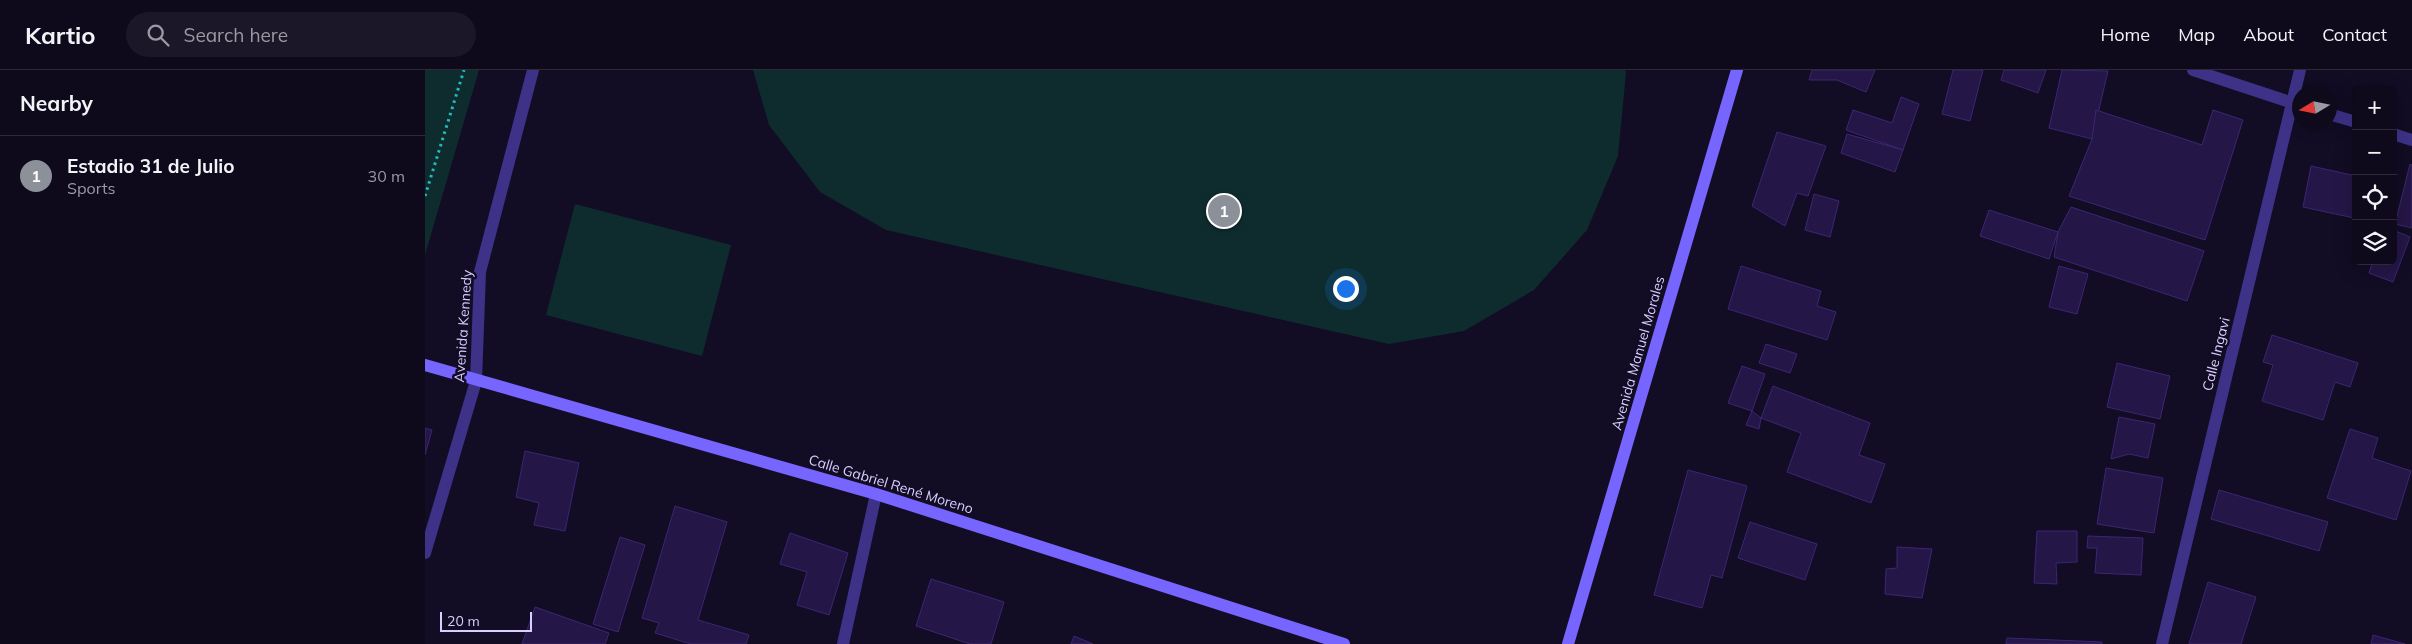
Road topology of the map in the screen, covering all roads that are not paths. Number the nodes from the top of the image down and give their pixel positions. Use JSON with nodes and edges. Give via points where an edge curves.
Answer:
{"nodes":[{"id":1,"x":533,"y":70,"type":"edge"},
{"id":2,"x":1737,"y":70,"type":"edge"},
{"id":3,"x":2193,"y":70,"type":"edge"},
{"id":4,"x":2300,"y":70,"type":"edge"},
{"id":5,"x":2298,"y":85,"type":"edge"},
{"id":6,"x":2292,"y":103,"type":"edge"},
{"id":7,"x":2337,"y":116,"type":"edge"},
{"id":8,"x":2292,"y":120,"type":"edge"},
{"id":9,"x":2352,"y":121,"type":"edge"},
{"id":10,"x":2397,"y":135,"type":"edge"},
{"id":11,"x":2412,"y":140,"type":"edge"},
{"id":12,"x":425,"y":365,"type":"edge"},
{"id":13,"x":476,"y":380,"type":"junction"},
{"id":14,"x":876,"y":494,"type":"junction"},
{"id":15,"x":425,"y":554,"type":"edge"},
{"id":16,"x":843,"y":644,"type":"edge"},
{"id":17,"x":1344,"y":644,"type":"edge"},
{"id":18,"x":1568,"y":644,"type":"edge"},
{"id":19,"x":2162,"y":644,"type":"edge"}],
"edges":[{"from":1,"to":13,"type":"street","name":"Avenida Kennedy","via":[[479,272]]},
{"from":2,"to":18,"type":"street","name":"Avenida Manuel Morales"},
{"from":3,"to":6,"type":"street"},
{"from":4,"to":5,"type":"street","name":"Calle Ingavi"},
{"from":7,"to":9,"type":"street"},
{"from":8,"to":19,"type":"street","name":"Calle Ingavi"},
{"from":10,"to":11,"type":"street"},
{"from":12,"to":13,"type":"street","name":"Calle Gabriel René Moreno"},
{"from":13,"to":14,"type":"street","name":"Calle Gabriel René Moreno"},
{"from":13,"to":15,"type":"street","name":"Avenida Kennedy"},
{"from":14,"to":16,"type":"street"},
{"from":14,"to":17,"type":"street","name":"Calle Gabriel René Moreno"}]}
